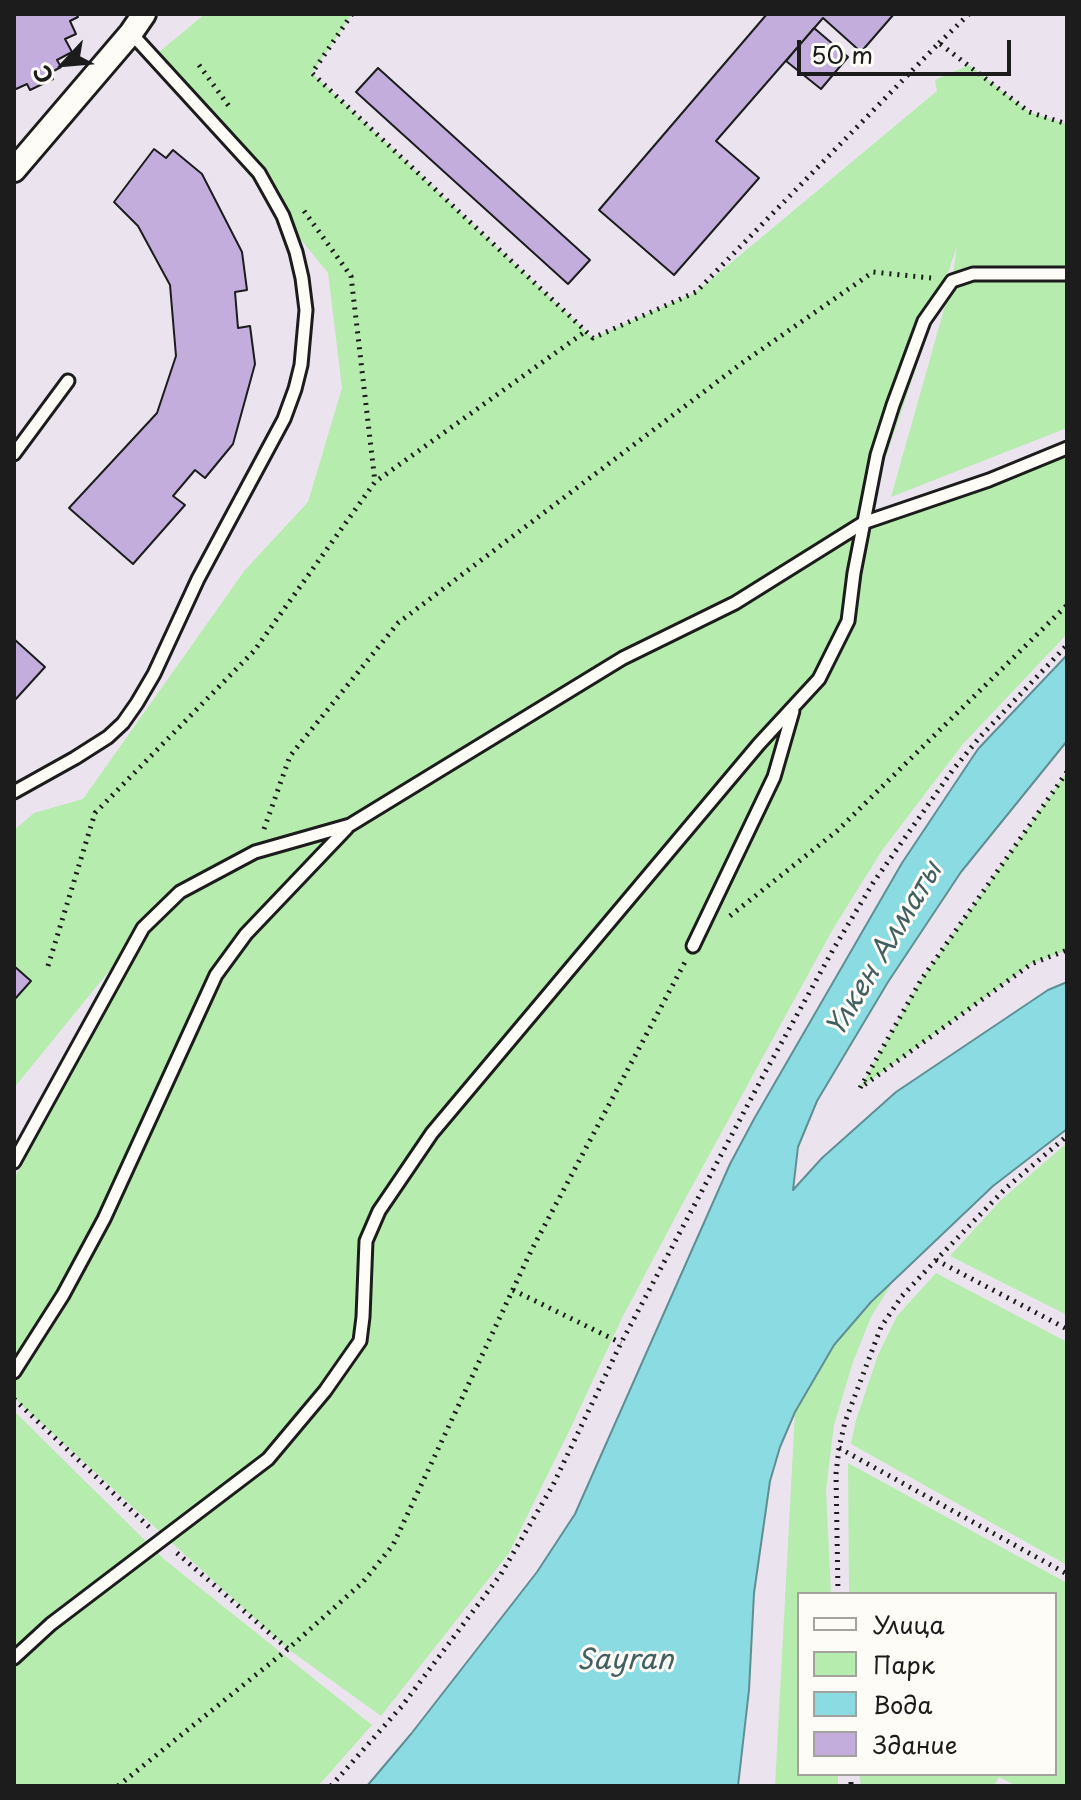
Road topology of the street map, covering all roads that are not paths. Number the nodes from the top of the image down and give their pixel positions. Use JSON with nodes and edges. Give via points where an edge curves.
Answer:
{"nodes":[{"id":1,"x":144,"y":14,"type":"edge"},
{"id":2,"x":128,"y":24,"type":"edge"},
{"id":3,"x":14,"y":170,"type":"edge"},
{"id":4,"x":1067,"y":274,"type":"edge"},
{"id":5,"x":68,"y":381,"type":"dead end"},
{"id":6,"x":1067,"y":448,"type":"edge"},
{"id":7,"x":14,"y":454,"type":"edge"},
{"id":8,"x":863,"y":523,"type":"junction"},
{"id":9,"x":794,"y":706,"type":"junction"},
{"id":10,"x":14,"y":792,"type":"edge"},
{"id":11,"x":350,"y":825,"type":"junction"},
{"id":12,"x":693,"y":946,"type":"road end"},
{"id":13,"x":14,"y":1162,"type":"edge"},
{"id":14,"x":14,"y":1372,"type":"edge"},
{"id":15,"x":14,"y":1658,"type":"edge"}],
"edges":[{"from":1,"to":2,"type":"street"},
{"from":2,"to":3,"type":"street"},
{"from":2,"to":10,"type":"lane","via":[[259,173],[283,216],[306,310],[301,365],[284,419],[137,703],[108,737]]},
{"from":4,"to":8,"type":"lane","via":[[973,274],[952,281],[924,321],[893,405]]},
{"from":5,"to":7,"type":"lane"},
{"from":6,"to":8,"type":"lane"},
{"from":8,"to":9,"type":"lane","via":[[848,621],[819,679]]},
{"from":8,"to":11,"type":"lane","via":[[735,603],[623,658]]},
{"from":9,"to":12,"type":"lane","via":[[774,777]]},
{"from":9,"to":15,"type":"lane","via":[[432,1133],[379,1211],[366,1241],[360,1341],[325,1391],[268,1459]]},
{"from":11,"to":13,"type":"lane","via":[[255,852],[180,892],[143,928]]},
{"from":11,"to":14,"type":"lane","via":[[246,934],[216,975],[104,1219]]}]}
